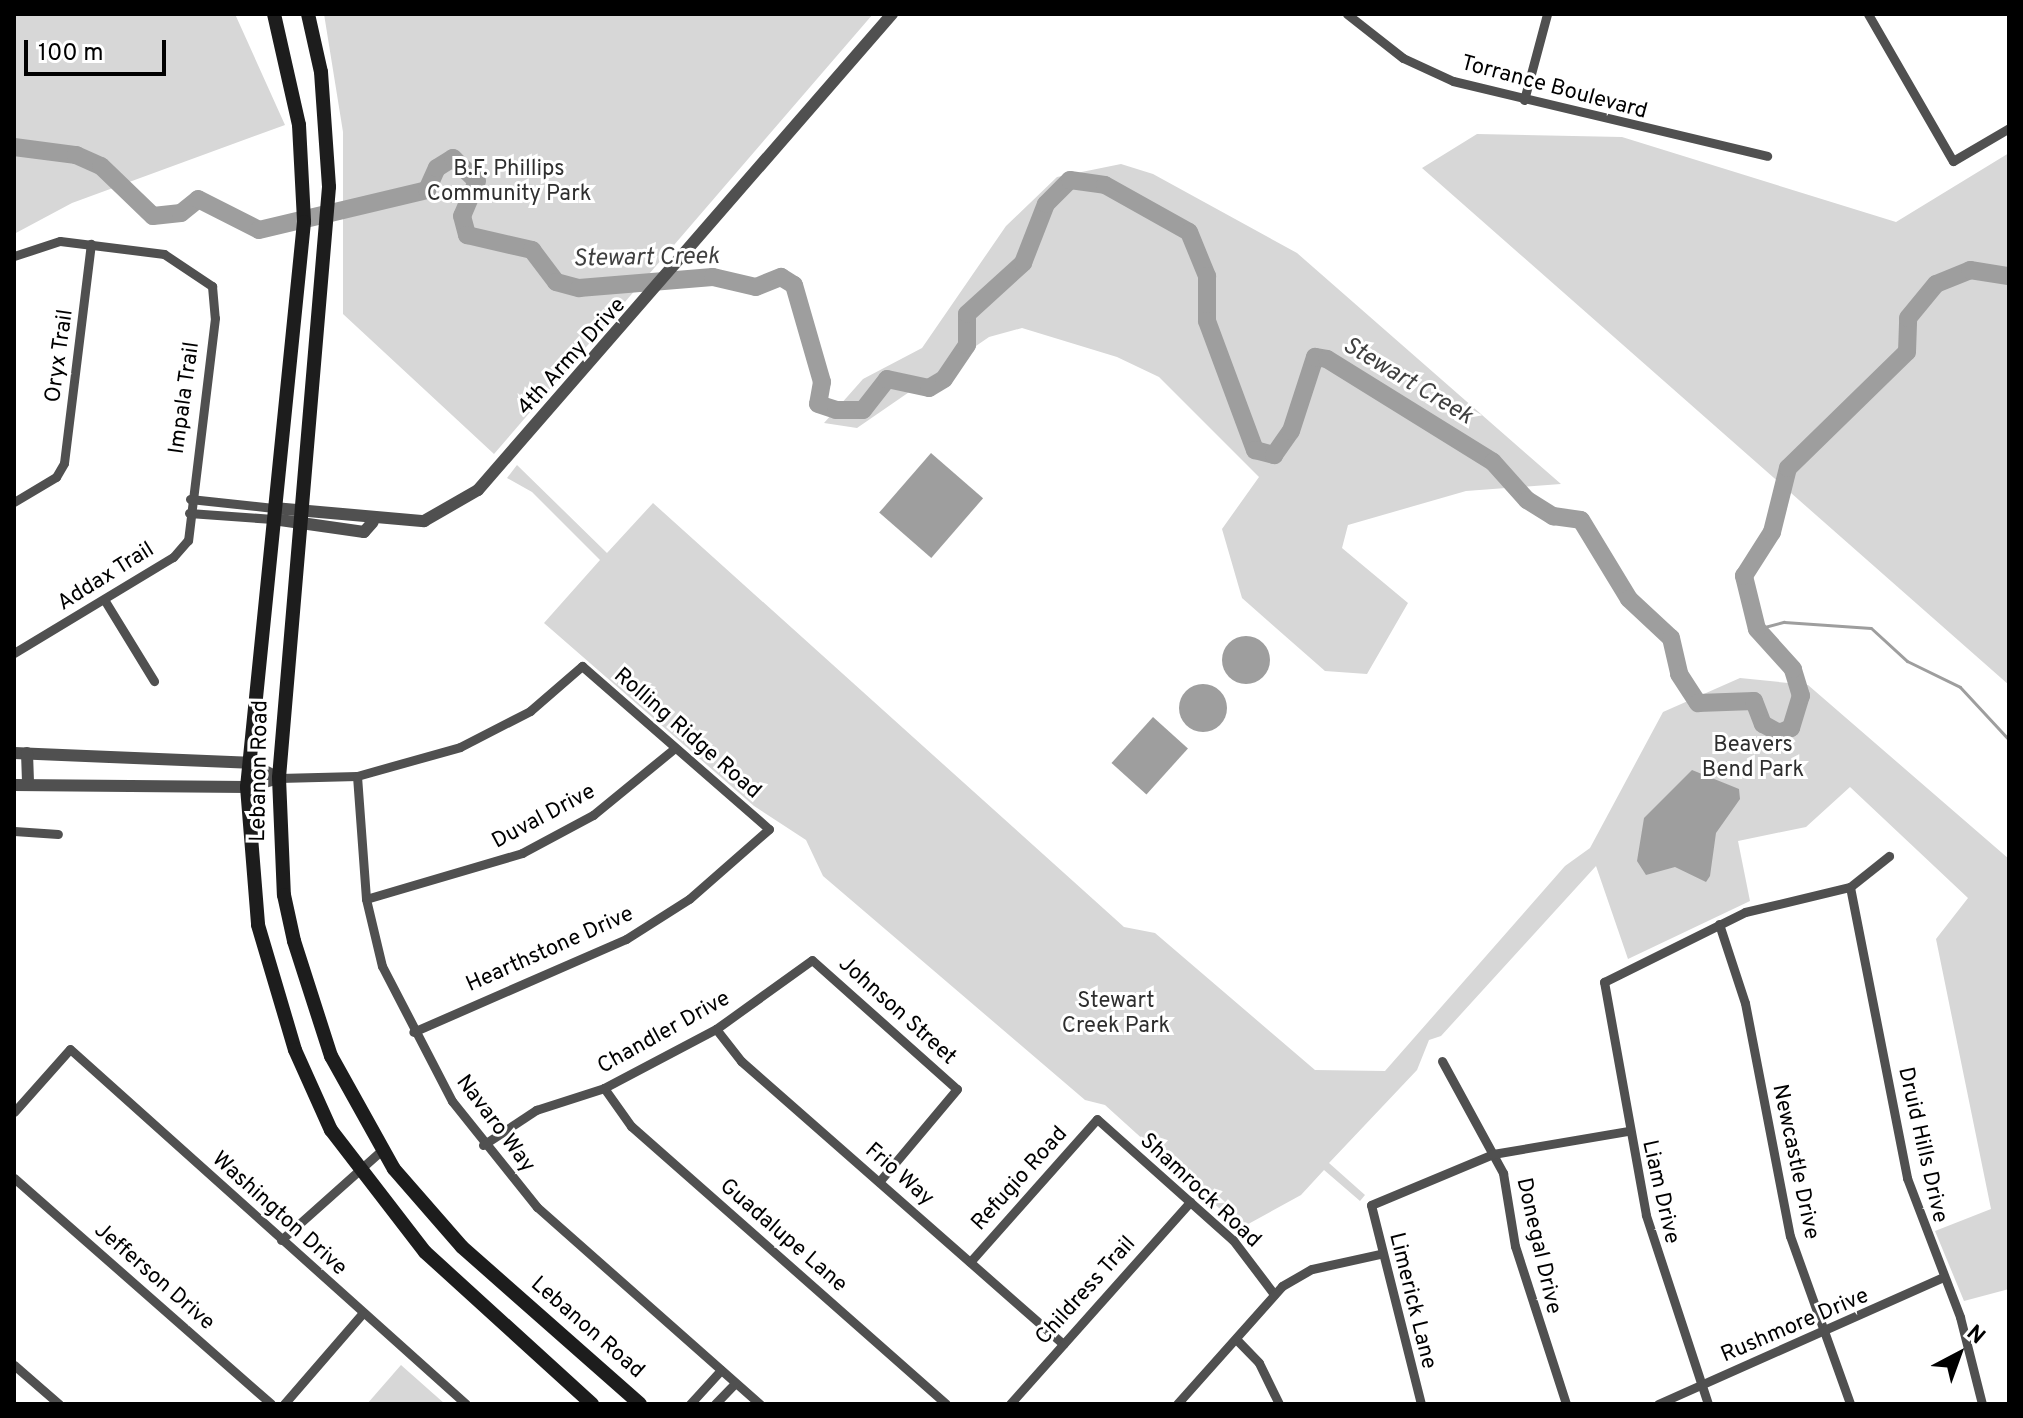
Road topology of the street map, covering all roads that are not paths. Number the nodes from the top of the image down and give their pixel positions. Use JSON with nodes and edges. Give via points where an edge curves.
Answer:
{"nodes":[{"id":1,"x":274,"y":14,"type":"edge"},
{"id":2,"x":308,"y":14,"type":"edge"},
{"id":3,"x":892,"y":14,"type":"edge"},
{"id":4,"x":1347,"y":14,"type":"edge"},
{"id":5,"x":1547,"y":14,"type":"edge"},
{"id":6,"x":1868,"y":14,"type":"edge"},
{"id":7,"x":1524,"y":100,"type":"junction"},
{"id":8,"x":2009,"y":128,"type":"edge"},
{"id":9,"x":1767,"y":156,"type":"dead end"},
{"id":10,"x":91,"y":244,"type":"junction"},
{"id":11,"x":14,"y":256,"type":"edge"},
{"id":12,"x":190,"y":499,"type":"junction"},
{"id":13,"x":14,"y":502,"type":"edge"},
{"id":14,"x":189,"y":513,"type":"junction"},
{"id":15,"x":273,"y":514,"type":"junction"},
{"id":16,"x":303,"y":516,"type":"junction"},
{"id":17,"x":105,"y":601,"type":"junction"},
{"id":18,"x":14,"y":653,"type":"edge"},
{"id":19,"x":154,"y":681,"type":"dead end"},
{"id":20,"x":675,"y":748,"type":"junction"},
{"id":21,"x":20,"y":753,"type":"edge"},
{"id":22,"x":249,"y":763,"type":"junction"},
{"id":23,"x":357,"y":776,"type":"junction"},
{"id":24,"x":279,"y":778,"type":"junction"},
{"id":25,"x":21,"y":784,"type":"edge"},
{"id":26,"x":247,"y":787,"type":"junction"},
{"id":27,"x":769,"y":829,"type":"joint"},
{"id":28,"x":14,"y":831,"type":"edge"},
{"id":29,"x":58,"y":834,"type":"dead end"},
{"id":30,"x":1889,"y":856,"type":"dead end"},
{"id":31,"x":1850,"y":887,"type":"junction"},
{"id":32,"x":366,"y":899,"type":"junction"},
{"id":33,"x":1719,"y":924,"type":"junction"},
{"id":34,"x":812,"y":960,"type":"joint"},
{"id":35,"x":313,"y":1008,"type":"junction"},
{"id":36,"x":285,"y":1017,"type":"junction"},
{"id":37,"x":716,"y":1029,"type":"junction"},
{"id":38,"x":413,"y":1032,"type":"junction"},
{"id":39,"x":1442,"y":1061,"type":"dead end"},
{"id":40,"x":604,"y":1088,"type":"junction"},
{"id":41,"x":14,"y":1112,"type":"edge"},
{"id":42,"x":1097,"y":1119,"type":"joint"},
{"id":43,"x":1627,"y":1131,"type":"junction"},
{"id":44,"x":483,"y":1145,"type":"junction"},
{"id":45,"x":382,"y":1150,"type":"junction"},
{"id":46,"x":1493,"y":1154,"type":"junction"},
{"id":47,"x":358,"y":1164,"type":"junction"},
{"id":48,"x":14,"y":1178,"type":"edge"},
{"id":49,"x":879,"y":1182,"type":"junction"},
{"id":50,"x":1190,"y":1202,"type":"junction"},
{"id":51,"x":281,"y":1240,"type":"junction"},
{"id":52,"x":1380,"y":1254,"type":"junction"},
{"id":53,"x":970,"y":1262,"type":"junction"},
{"id":54,"x":1943,"y":1277,"type":"junction"},
{"id":55,"x":1274,"y":1294,"type":"junction"},
{"id":56,"x":362,"y":1314,"type":"junction"},
{"id":57,"x":1828,"y":1334,"type":"junction"},
{"id":58,"x":1236,"y":1339,"type":"junction"},
{"id":59,"x":1063,"y":1344,"type":"junction"},
{"id":60,"x":14,"y":1365,"type":"edge"},
{"id":61,"x":721,"y":1370,"type":"junction"},
{"id":62,"x":735,"y":1383,"type":"junction"},
{"id":63,"x":1701,"y":1385,"type":"junction"},
{"id":64,"x":59,"y":1404,"type":"edge"},
{"id":65,"x":271,"y":1404,"type":"edge"},
{"id":66,"x":284,"y":1404,"type":"edge"},
{"id":67,"x":466,"y":1404,"type":"edge"},
{"id":68,"x":592,"y":1404,"type":"edge"},
{"id":69,"x":640,"y":1404,"type":"edge"},
{"id":70,"x":690,"y":1404,"type":"edge"},
{"id":71,"x":715,"y":1404,"type":"edge"},
{"id":72,"x":760,"y":1404,"type":"edge"},
{"id":73,"x":946,"y":1404,"type":"edge"},
{"id":74,"x":1010,"y":1404,"type":"edge"},
{"id":75,"x":1177,"y":1404,"type":"edge"},
{"id":76,"x":1279,"y":1404,"type":"edge"},
{"id":77,"x":1421,"y":1404,"type":"edge"},
{"id":78,"x":1566,"y":1404,"type":"edge"},
{"id":79,"x":1658,"y":1404,"type":"edge"},
{"id":80,"x":1708,"y":1404,"type":"edge"},
{"id":81,"x":1850,"y":1404,"type":"edge"},
{"id":82,"x":1982,"y":1404,"type":"edge"}],
"edges":[{"from":1,"to":15,"type":"main road","name":"Lebanon Road","via":[[299,125],[304,222]]},
{"from":2,"to":16,"type":"main road","name":"Lebanon Road","via":[[326,121],[322,309]]},
{"from":3,"to":16,"type":"street","name":"4th Army Drive","via":[[590,367],[466,499],[424,521],[373,522],[364,532]]},
{"from":4,"to":7,"type":"street","name":"Torrance Boulevard","via":[[1428,71]]},
{"from":5,"to":7,"type":"street"},
{"from":6,"to":8,"type":"street","via":[[1953,161]]},
{"from":7,"to":9,"type":"street","name":"Torrance Boulevard"},
{"from":10,"to":11,"type":"street","via":[[52,242]]},
{"from":10,"to":12,"type":"street","name":"Impala Trail","via":[[164,254],[214,289]]},
{"from":10,"to":13,"type":"street","name":"Oryx Trail","via":[[60,471]]},
{"from":12,"to":14,"type":"street","name":"Impala Trail"},
{"from":12,"to":15,"type":"street","name":"4th Army Drive"},
{"from":14,"to":15,"type":"street","name":"4th Army Drive"},
{"from":14,"to":17,"type":"street","name":"Addax Trail","via":[[188,540],[173,557]]},
{"from":15,"to":16,"type":"street","name":"4th Army Drive"},
{"from":15,"to":22,"type":"main road","name":"Lebanon Road"},
{"from":16,"to":24,"type":"main road","name":"Lebanon Road"},
{"from":17,"to":18,"type":"street","name":"Addax Trail"},
{"from":17,"to":19,"type":"street"},
{"from":20,"to":23,"type":"street","name":"Rolling Ridge Road","via":[[582,666],[530,711],[481,737]]},
{"from":20,"to":27,"type":"street","name":"Rolling Ridge Road"},
{"from":20,"to":32,"type":"street","name":"Duval Drive","via":[[593,815],[522,853]]},
{"from":21,"to":22,"type":"street"},
{"from":21,"to":25,"type":"street"},
{"from":22,"to":24,"type":"street"},
{"from":22,"to":26,"type":"main road","name":"Lebanon Road"},
{"from":23,"to":24,"type":"street"},
{"from":23,"to":32,"type":"street","name":"Navaro Way"},
{"from":24,"to":26,"type":"street"},
{"from":24,"to":35,"type":"main road","name":"Lebanon Road","via":[[284,895]]},
{"from":25,"to":26,"type":"street"},
{"from":26,"to":36,"type":"main road","name":"Lebanon Road","via":[[253,891]]},
{"from":27,"to":38,"type":"street","name":"Hearthstone Drive","via":[[699,891],[626,939]]},
{"from":28,"to":29,"type":"street"},
{"from":30,"to":31,"type":"street"},
{"from":31,"to":33,"type":"street","via":[[1771,903]]},
{"from":31,"to":54,"type":"street","name":"Druid Hills Drive","via":[[1907,1178]]},
{"from":32,"to":38,"type":"street","name":"Navaro Way","via":[[382,966]]},
{"from":33,"to":43,"type":"street","name":"Liam Drive","via":[[1604,982]]},
{"from":33,"to":57,"type":"street","name":"Newcastle Drive","via":[[1745,1003],[1790,1236]]},
{"from":34,"to":37,"type":"street","name":"Chandler Drive"},
{"from":34,"to":49,"type":"street","name":"Johnson Street","via":[[957,1089]]},
{"from":35,"to":36,"type":"main road"},
{"from":35,"to":45,"type":"main road","name":"Lebanon Road"},
{"from":36,"to":47,"type":"main road","name":"Lebanon Road","via":[[331,1130]]},
{"from":37,"to":40,"type":"street","name":"Chandler Drive"},
{"from":37,"to":49,"type":"street","name":"Frio Way","via":[[741,1061]]},
{"from":38,"to":44,"type":"street","name":"Navaro Way"},
{"from":39,"to":46,"type":"street","name":"Donegal Drive"},
{"from":40,"to":44,"type":"street","name":"Chandler Drive","via":[[536,1110]]},
{"from":40,"to":73,"type":"street","name":"Guadalupe Lane","via":[[631,1126]]},
{"from":41,"to":51,"type":"street","name":"Washington Drive","via":[[70,1049]]},
{"from":42,"to":50,"type":"street","name":"Shamrock Road"},
{"from":42,"to":53,"type":"street","name":"Refugio Road"},
{"from":43,"to":46,"type":"street"},
{"from":43,"to":63,"type":"street","name":"Liam Drive","via":[[1658,1261]]},
{"from":44,"to":61,"type":"street","name":"Navaro Way","via":[[537,1207]]},
{"from":45,"to":47,"type":"street"},
{"from":45,"to":69,"type":"main road","name":"Lebanon Road","via":[[462,1247]]},
{"from":46,"to":52,"type":"street","name":"Limerick Lane","via":[[1371,1205]]},
{"from":46,"to":78,"type":"street","name":"Donegal Drive"},
{"from":47,"to":51,"type":"street"},
{"from":47,"to":68,"type":"main road","name":"Lebanon Road","via":[[425,1252]]},
{"from":48,"to":65,"type":"street","name":"Jefferson Drive"},
{"from":49,"to":53,"type":"street","name":"Frio Way"},
{"from":50,"to":55,"type":"street","name":"Shamrock Road","via":[[1233,1240]]},
{"from":50,"to":59,"type":"street","name":"Childress Trail"},
{"from":51,"to":56,"type":"street","name":"Washington Drive"},
{"from":52,"to":55,"type":"street","via":[[1312,1269]]},
{"from":52,"to":77,"type":"street","name":"Limerick Lane"},
{"from":53,"to":59,"type":"street","name":"Frio Way"},
{"from":54,"to":57,"type":"street","name":"Rushmore Drive"},
{"from":54,"to":82,"type":"street","name":"Druid Hills Drive"},
{"from":55,"to":58,"type":"street"},
{"from":56,"to":66,"type":"street"},
{"from":56,"to":67,"type":"street","name":"Washington Drive"},
{"from":57,"to":63,"type":"street","name":"Rushmore Drive"},
{"from":57,"to":81,"type":"street","name":"Newcastle Drive"},
{"from":58,"to":75,"type":"street"},
{"from":58,"to":76,"type":"street","via":[[1259,1363]]},
{"from":59,"to":74,"type":"street","name":"Childress Trail"},
{"from":60,"to":64,"type":"street"},
{"from":61,"to":62,"type":"street","name":"Navaro Way"},
{"from":61,"to":70,"type":"street"},
{"from":62,"to":71,"type":"street"},
{"from":62,"to":72,"type":"street","name":"Navaro Way"},
{"from":63,"to":79,"type":"street","name":"Rushmore Drive"},
{"from":63,"to":80,"type":"street","name":"Liam Drive"}]}
